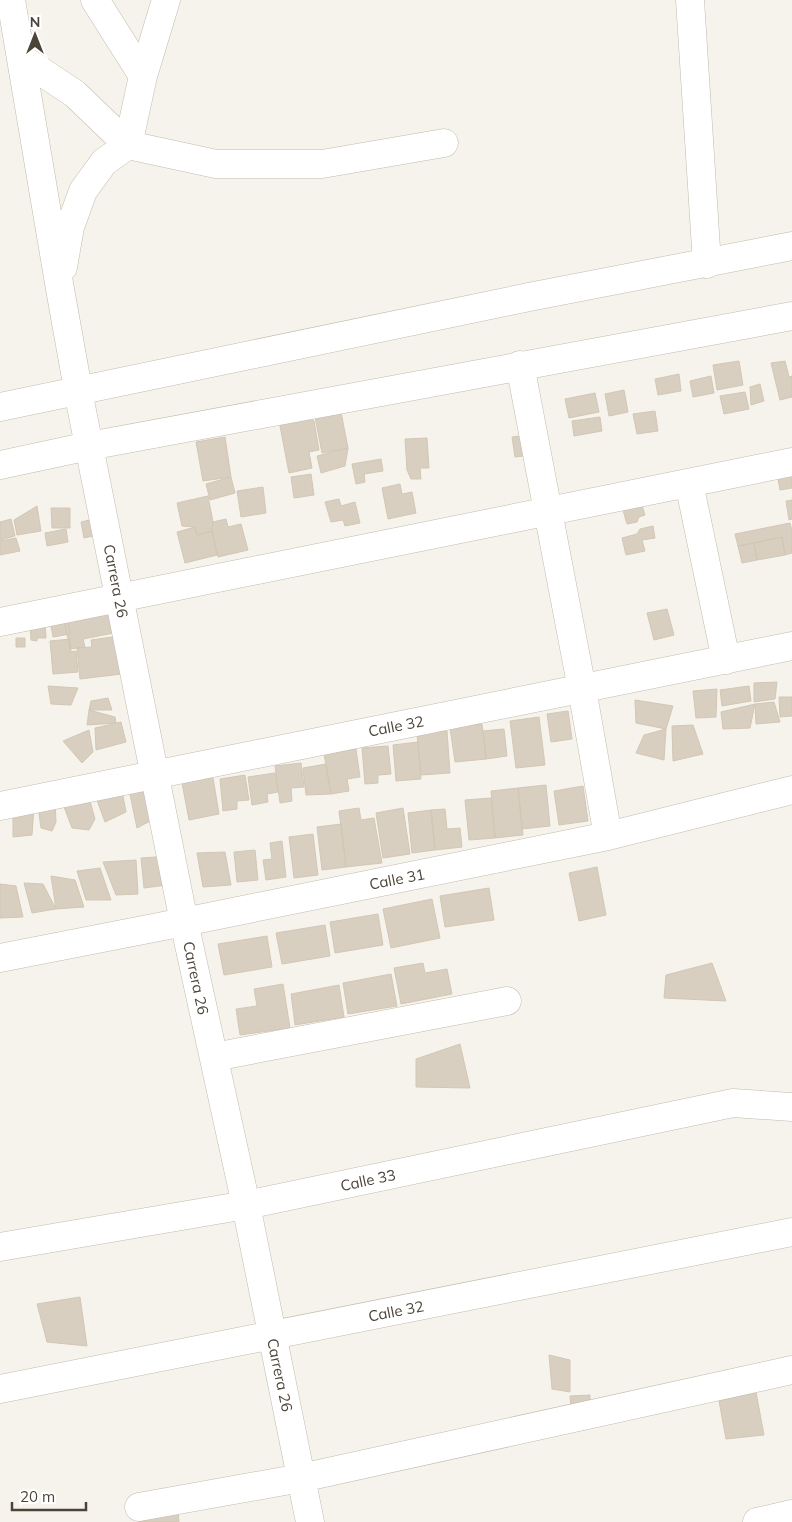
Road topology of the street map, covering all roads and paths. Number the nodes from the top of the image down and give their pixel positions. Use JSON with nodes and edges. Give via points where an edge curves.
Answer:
{"nodes":[{"id":1,"x":12,"y":0,"type":"edge"},
{"id":2,"x":95,"y":0,"type":"edge"},
{"id":3,"x":166,"y":0,"type":"edge"},
{"id":4,"x":690,"y":0,"type":"edge"},
{"id":5,"x":21,"y":58,"type":"junction"},
{"id":6,"x":143,"y":76,"type":"junction"},
{"id":7,"x":444,"y":143,"type":"dead end"},
{"id":8,"x":128,"y":145,"type":"junction"},
{"id":9,"x":792,"y":246,"type":"edge"},
{"id":10,"x":707,"y":264,"type":"junction"},
{"id":11,"x":60,"y":289,"type":"junction"},
{"id":12,"x":792,"y":316,"type":"edge"},
{"id":13,"x":520,"y":365,"type":"junction"},
{"id":14,"x":79,"y":398,"type":"junction"},
{"id":15,"x":0,"y":407,"type":"edge"},
{"id":16,"x":88,"y":440,"type":"junction"},
{"id":17,"x":792,"y":462,"type":"edge"},
{"id":18,"x":0,"y":464,"type":"edge"},
{"id":19,"x":689,"y":483,"type":"junction"},
{"id":20,"x":548,"y":511,"type":"junction"},
{"id":21,"x":119,"y":597,"type":"junction"},
{"id":22,"x":0,"y":622,"type":"edge"},
{"id":23,"x":792,"y":646,"type":"edge"},
{"id":24,"x":726,"y":660,"type":"junction"},
{"id":25,"x":582,"y":689,"type":"junction"},
{"id":26,"x":155,"y":775,"type":"junction"},
{"id":27,"x":792,"y":790,"type":"edge"},
{"id":28,"x":0,"y":806,"type":"edge"},
{"id":29,"x":608,"y":836,"type":"junction"},
{"id":30,"x":184,"y":922,"type":"junction"},
{"id":31,"x":0,"y":958,"type":"edge"},
{"id":32,"x":507,"y":1001,"type":"dead end"},
{"id":33,"x":214,"y":1057,"type":"junction"},
{"id":34,"x":792,"y":1107,"type":"edge"},
{"id":35,"x":246,"y":1205,"type":"junction"},
{"id":36,"x":792,"y":1232,"type":"edge"},
{"id":37,"x":0,"y":1247,"type":"edge"},
{"id":38,"x":272,"y":1336,"type":"junction"},
{"id":39,"x":792,"y":1370,"type":"edge"},
{"id":40,"x":0,"y":1389,"type":"edge"},
{"id":41,"x":301,"y":1478,"type":"junction"},
{"id":42,"x":139,"y":1507,"type":"dead end"},
{"id":43,"x":792,"y":1514,"type":"edge"},
{"id":44,"x":310,"y":1522,"type":"edge"},
{"id":45,"x":757,"y":1522,"type":"edge"}],
"edges":[{"from":1,"to":5,"type":"street","name":"Carrera 26"},
{"from":2,"to":6,"type":"street"},
{"from":3,"to":6,"type":"street"},
{"from":4,"to":10,"type":"street"},
{"from":5,"to":8,"type":"street","via":[[75,94]]},
{"from":5,"to":11,"type":"street","name":"Carrera 26"},
{"from":6,"to":8,"type":"street"},
{"from":7,"to":8,"type":"street","via":[[322,164],[216,164]]},
{"from":8,"to":11,"type":"street","via":[[104,162],[83,191],[70,227]]},
{"from":9,"to":10,"type":"street"},
{"from":10,"to":14,"type":"street","via":[[528,297]]},
{"from":11,"to":14,"type":"street","name":"Carrera 26"},
{"from":12,"to":13,"type":"street"},
{"from":13,"to":16,"type":"street"},
{"from":13,"to":20,"type":"street"},
{"from":14,"to":15,"type":"street"},
{"from":14,"to":16,"type":"street","name":"Carrera 26"},
{"from":16,"to":18,"type":"street"},
{"from":16,"to":21,"type":"street","name":"Carrera 26"},
{"from":17,"to":19,"type":"street"},
{"from":19,"to":20,"type":"street"},
{"from":19,"to":24,"type":"street"},
{"from":20,"to":21,"type":"street"},
{"from":20,"to":25,"type":"street"},
{"from":21,"to":22,"type":"street"},
{"from":21,"to":26,"type":"street","name":"Carrera 26"},
{"from":23,"to":24,"type":"street","name":"Calle 32"},
{"from":24,"to":25,"type":"street","name":"Calle 32"},
{"from":25,"to":26,"type":"street","name":"Calle 32"},
{"from":25,"to":29,"type":"street"},
{"from":26,"to":28,"type":"street","name":"Calle 32"},
{"from":26,"to":30,"type":"street","name":"Carrera 26"},
{"from":27,"to":29,"type":"street","name":"Calle 31"},
{"from":29,"to":30,"type":"street","name":"Calle 31"},
{"from":30,"to":31,"type":"street","name":"Calle 31"},
{"from":30,"to":33,"type":"street","name":"Carrera 26"},
{"from":32,"to":33,"type":"street"},
{"from":33,"to":35,"type":"street","name":"Carrera 26"},
{"from":34,"to":35,"type":"street","name":"Calle 33","via":[[733,1103]]},
{"from":35,"to":37,"type":"street","name":"Calle 33"},
{"from":35,"to":38,"type":"street","name":"Carrera 26"},
{"from":36,"to":38,"type":"street","name":"Calle 32"},
{"from":38,"to":40,"type":"street","name":"Calle 32"},
{"from":38,"to":41,"type":"street","name":"Carrera 26"},
{"from":39,"to":41,"type":"street"},
{"from":41,"to":42,"type":"street"},
{"from":41,"to":44,"type":"street","name":"Carrera 26"},
{"from":43,"to":45,"type":"street"}]}
